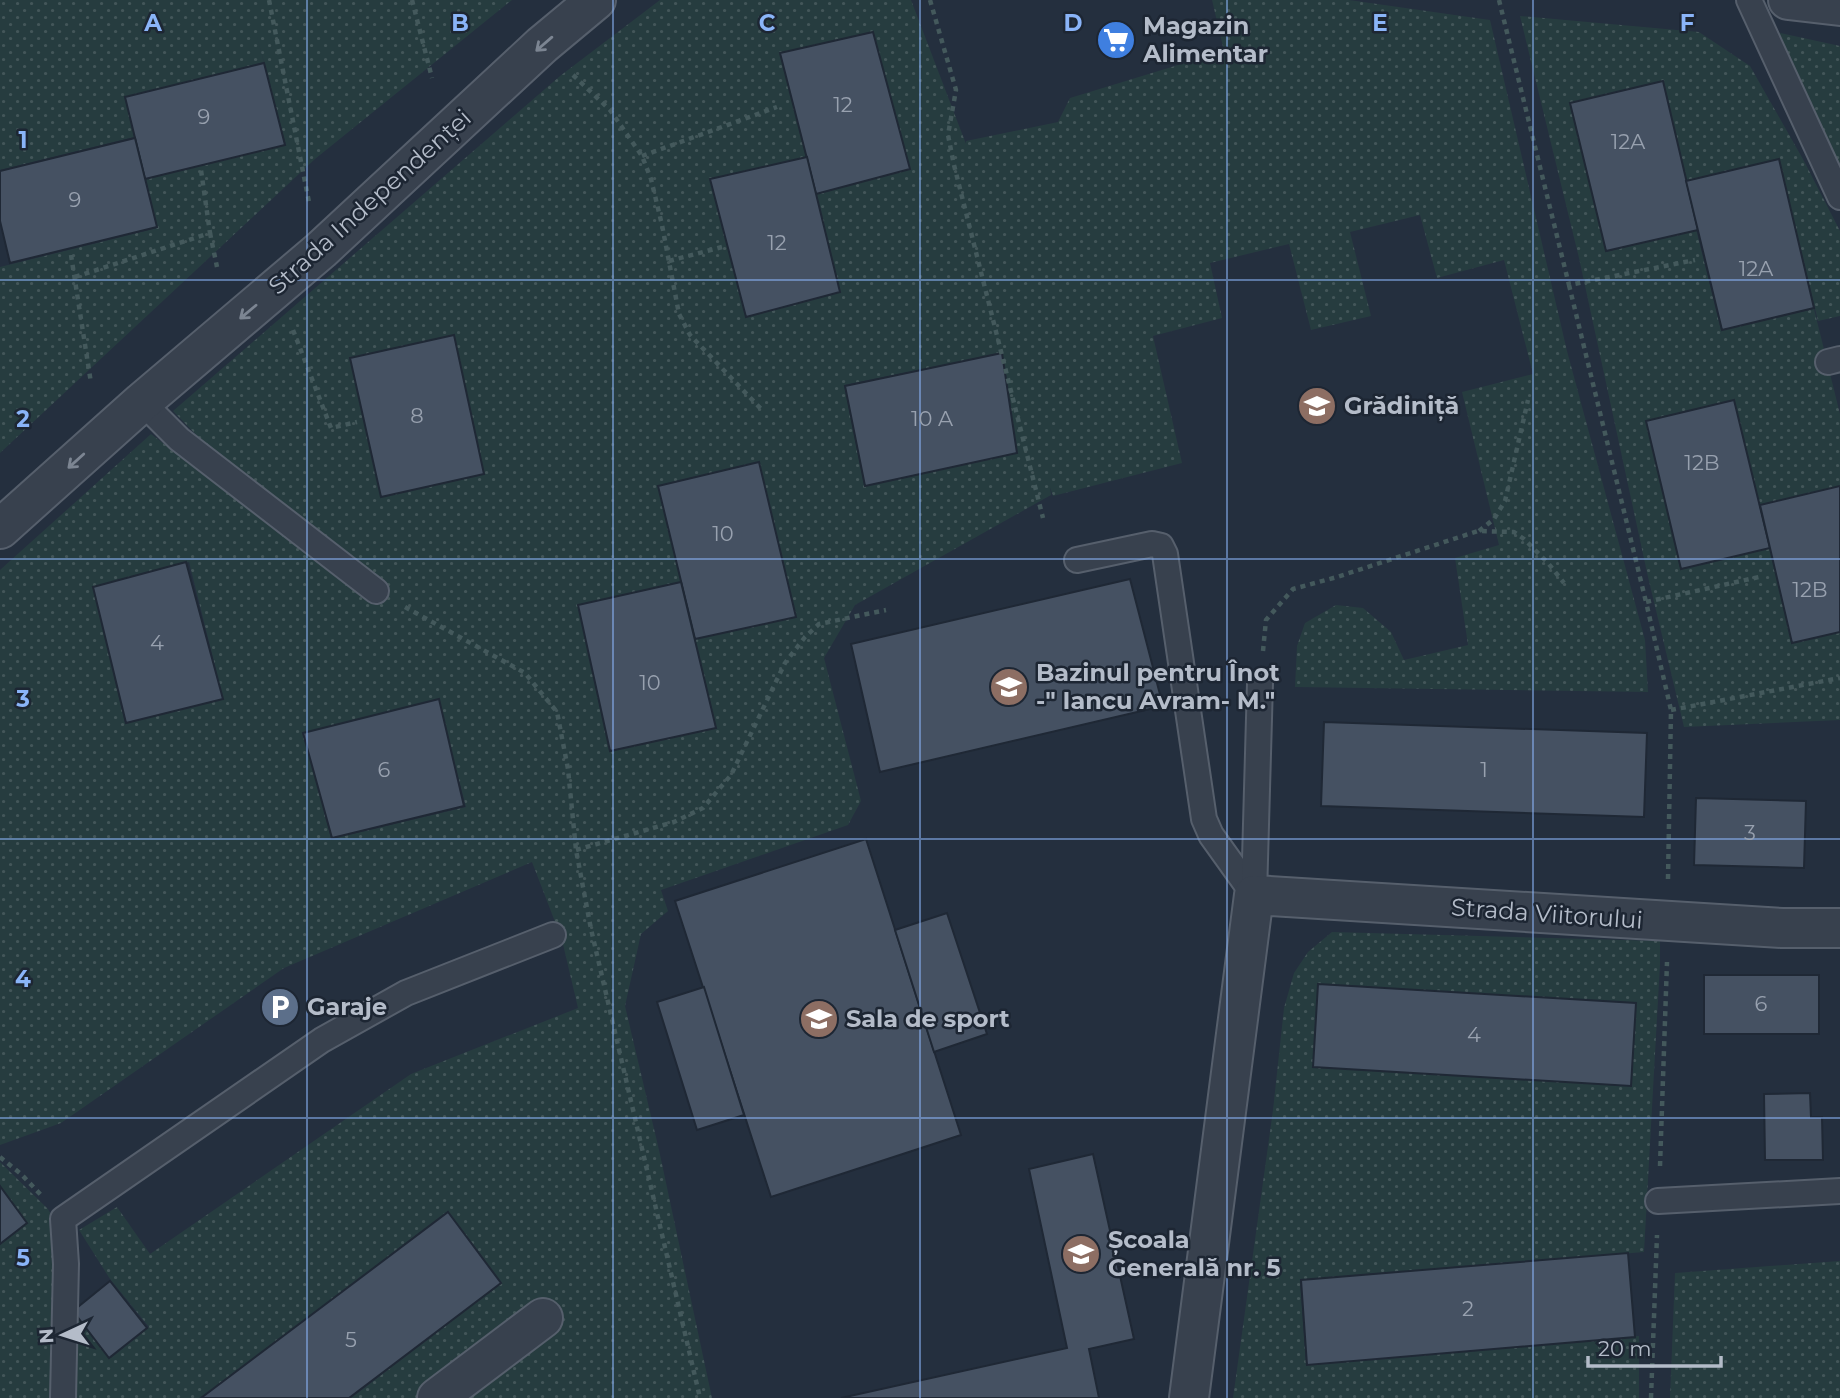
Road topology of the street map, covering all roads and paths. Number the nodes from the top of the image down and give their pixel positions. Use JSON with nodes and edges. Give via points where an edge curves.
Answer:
{"nodes":[{"id":1,"x":269,"y":0,"type":"edge"},
{"id":2,"x":412,"y":0,"type":"edge"},
{"id":3,"x":596,"y":0,"type":"edge"},
{"id":4,"x":930,"y":0,"type":"edge"},
{"id":5,"x":1499,"y":0,"type":"edge"},
{"id":6,"x":1749,"y":0,"type":"edge"},
{"id":7,"x":1788,"y":0,"type":"edge"},
{"id":8,"x":1840,"y":6,"type":"edge"},
{"id":9,"x":542,"y":44,"type":"junction"},
{"id":10,"x":432,"y":78,"type":"dead end"},
{"id":11,"x":777,"y":107,"type":"dead end"},
{"id":12,"x":642,"y":156,"type":"junction"},
{"id":13,"x":201,"y":170,"type":"dead end"},
{"id":14,"x":1840,"y":197,"type":"edge"},
{"id":15,"x":210,"y":233,"type":"junction"},
{"id":16,"x":722,"y":247,"type":"dead end"},
{"id":17,"x":321,"y":250,"type":"junction"},
{"id":18,"x":71,"y":255,"type":"dead end"},
{"id":19,"x":1695,"y":260,"type":"dead end"},
{"id":20,"x":669,"y":261,"type":"junction"},
{"id":21,"x":217,"y":267,"type":"dead end"},
{"id":22,"x":75,"y":277,"type":"junction"},
{"id":23,"x":1569,"y":285,"type":"junction"},
{"id":24,"x":289,"y":318,"type":"dead end"},
{"id":25,"x":91,"y":383,"type":"dead end"},
{"id":26,"x":1528,"y":400,"type":"dead end"},
{"id":27,"x":142,"y":402,"type":"junction"},
{"id":28,"x":763,"y":411,"type":"dead end"},
{"id":29,"x":357,"y":422,"type":"dead end"},
{"id":30,"x":1043,"y":517,"type":"dead end"},
{"id":31,"x":0,"y":529,"type":"edge"},
{"id":32,"x":1478,"y":531,"type":"junction"},
{"id":33,"x":1077,"y":560,"type":"dead end"},
{"id":34,"x":1759,"y":577,"type":"dead end"},
{"id":35,"x":1564,"y":583,"type":"dead end"},
{"id":36,"x":376,"y":591,"type":"joint"},
{"id":37,"x":1646,"y":602,"type":"junction"},
{"id":38,"x":886,"y":610,"type":"dead end"},
{"id":39,"x":1840,"y":678,"type":"edge"},
{"id":40,"x":1261,"y":683,"type":"joint"},
{"id":41,"x":1671,"y":710,"type":"junction"},
{"id":42,"x":576,"y":850,"type":"junction"},
{"id":43,"x":1254,"y":895,"type":"junction"},
{"id":44,"x":1667,"y":922,"type":"junction"},
{"id":45,"x":1840,"y":928,"type":"edge"},
{"id":46,"x":553,"y":935,"type":"dead end"},
{"id":47,"x":0,"y":1157,"type":"edge"},
{"id":48,"x":1840,"y":1191,"type":"edge"},
{"id":49,"x":1658,"y":1201,"type":"junction"},
{"id":50,"x":63,"y":1219,"type":"junction"},
{"id":51,"x":544,"y":1318,"type":"dead end"},
{"id":52,"x":63,"y":1398,"type":"edge"},
{"id":53,"x":437,"y":1398,"type":"edge"},
{"id":54,"x":700,"y":1398,"type":"edge"},
{"id":55,"x":1189,"y":1398,"type":"edge"},
{"id":56,"x":1651,"y":1398,"type":"edge"}],
"edges":[{"from":1,"to":17,"type":"path"},
{"from":2,"to":10,"type":"path"},
{"from":3,"to":9,"type":"street","name":"Strada Independenței","one_way":true},
{"from":4,"to":30,"type":"path","via":[[957,90],[948,135],[954,165]]},
{"from":5,"to":23,"type":"path"},
{"from":6,"to":14,"type":"lane"},
{"from":7,"to":8,"type":"street"},
{"from":9,"to":12,"type":"path","via":[[610,110]]},
{"from":9,"to":17,"type":"street","name":"Strada Independenței"},
{"from":11,"to":12,"type":"path"},
{"from":12,"to":20,"type":"path"},
{"from":13,"to":15,"type":"path"},
{"from":15,"to":21,"type":"path"},
{"from":15,"to":22,"type":"path"},
{"from":16,"to":20,"type":"path"},
{"from":17,"to":27,"type":"street","name":"Strada Independenței","one_way":true},
{"from":18,"to":22,"type":"path"},
{"from":19,"to":23,"type":"path"},
{"from":20,"to":28,"type":"path","via":[[679,314],[690,335]]},
{"from":22,"to":25,"type":"path"},
{"from":23,"to":37,"type":"path"},
{"from":24,"to":29,"type":"path","via":[[331,428]]},
{"from":26,"to":32,"type":"path","via":[[1505,501],[1494,519]]},
{"from":27,"to":31,"type":"street","name":"Strada Independenței","one_way":true},
{"from":27,"to":36,"type":"lane","via":[[179,439]]},
{"from":32,"to":35,"type":"path","via":[[1514,532]]},
{"from":32,"to":40,"type":"path","via":[[1293,589],[1266,620]]},
{"from":33,"to":43,"type":"lane","via":[[1161,545],[1204,819]]},
{"from":34,"to":37,"type":"path"},
{"from":36,"to":42,"type":"path","via":[[525,673],[557,712]]},
{"from":37,"to":41,"type":"path"},
{"from":38,"to":42,"type":"path","via":[[819,624],[805,637],[785,663],[732,775],[703,808],[674,822]]},
{"from":39,"to":41,"type":"path"},
{"from":40,"to":43,"type":"lane"},
{"from":41,"to":44,"type":"path"},
{"from":42,"to":54,"type":"path"},
{"from":43,"to":44,"type":"street","name":"Strada Viitorului"},
{"from":43,"to":55,"type":"street"},
{"from":44,"to":45,"type":"street","name":"Strada Viitorului"},
{"from":44,"to":49,"type":"path"},
{"from":46,"to":50,"type":"lane","via":[[406,993],[322,1040]]},
{"from":47,"to":50,"type":"path"},
{"from":48,"to":49,"type":"lane"},
{"from":49,"to":56,"type":"path"},
{"from":50,"to":52,"type":"lane"},
{"from":51,"to":53,"type":"street"}]}
